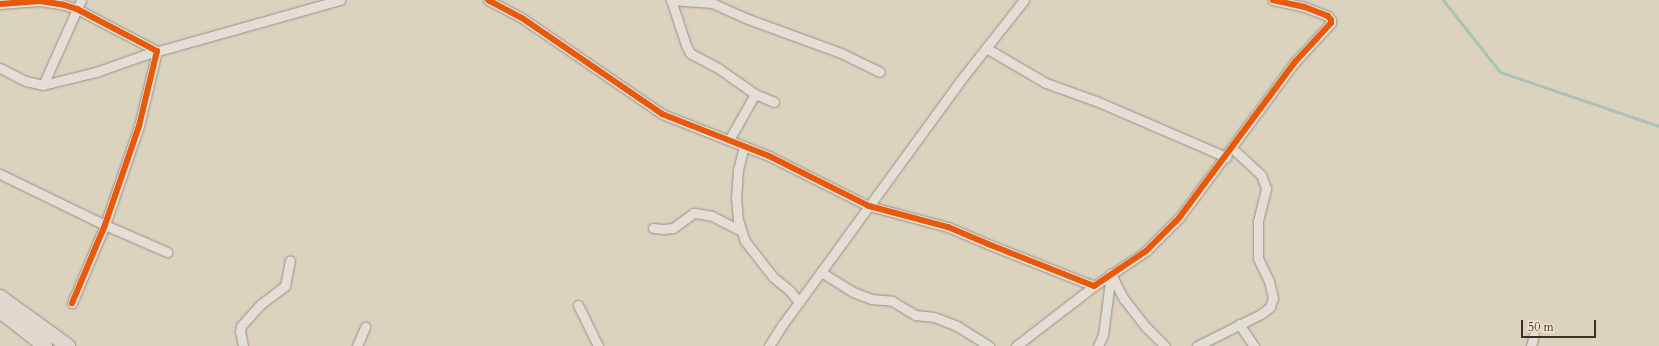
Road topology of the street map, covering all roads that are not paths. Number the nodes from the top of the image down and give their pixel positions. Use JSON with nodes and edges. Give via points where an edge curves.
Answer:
{"nodes":[{"id":1,"x":340,"y":0,"type":"edge"},
{"id":2,"x":488,"y":0,"type":"edge"},
{"id":3,"x":1024,"y":0,"type":"edge"},
{"id":4,"x":1273,"y":0,"type":"edge"},
{"id":5,"x":0,"y":4,"type":"edge"},
{"id":6,"x":79,"y":4,"type":"edge"},
{"id":7,"x":986,"y":48,"type":"junction"},
{"id":8,"x":157,"y":51,"type":"junction"},
{"id":9,"x":0,"y":68,"type":"edge"},
{"id":10,"x":880,"y":72,"type":"dead end"},
{"id":11,"x":43,"y":85,"type":"junction"},
{"id":12,"x":755,"y":94,"type":"junction"},
{"id":13,"x":774,"y":102,"type":"dead end"},
{"id":14,"x":729,"y":140,"type":"junction"},
{"id":15,"x":744,"y":146,"type":"junction"},
{"id":16,"x":1232,"y":148,"type":"junction"},
{"id":17,"x":1226,"y":156,"type":"junction"},
{"id":18,"x":0,"y":174,"type":"edge"},
{"id":19,"x":869,"y":206,"type":"junction"},
{"id":20,"x":105,"y":225,"type":"junction"},
{"id":21,"x":653,"y":228,"type":"dead end"},
{"id":22,"x":741,"y":231,"type":"junction"},
{"id":23,"x":167,"y":252,"type":"dead end"},
{"id":24,"x":290,"y":260,"type":"dead end"},
{"id":25,"x":821,"y":272,"type":"junction"},
{"id":26,"x":1111,"y":274,"type":"junction"},
{"id":27,"x":1094,"y":286,"type":"junction"},
{"id":28,"x":0,"y":297,"type":"edge"},
{"id":29,"x":799,"y":302,"type":"junction"},
{"id":30,"x":72,"y":303,"type":"dead end"},
{"id":31,"x":578,"y":305,"type":"dead end"},
{"id":32,"x":0,"y":311,"type":"edge"},
{"id":33,"x":1239,"y":324,"type":"junction"},
{"id":34,"x":365,"y":327,"type":"dead end"},
{"id":35,"x":1534,"y":335,"type":"dead end"},
{"id":36,"x":45,"y":346,"type":"edge"},
{"id":37,"x":68,"y":346,"type":"edge"},
{"id":38,"x":243,"y":346,"type":"edge"},
{"id":39,"x":357,"y":346,"type":"edge"},
{"id":40,"x":598,"y":346,"type":"edge"},
{"id":41,"x":769,"y":346,"type":"edge"},
{"id":42,"x":989,"y":346,"type":"edge"},
{"id":43,"x":1016,"y":346,"type":"edge"},
{"id":44,"x":1098,"y":346,"type":"edge"},
{"id":45,"x":1165,"y":346,"type":"edge"},
{"id":46,"x":1197,"y":346,"type":"edge"},
{"id":47,"x":1254,"y":346,"type":"edge"},
{"id":48,"x":1531,"y":346,"type":"edge"}],
"edges":[{"from":1,"to":8,"type":"street"},
{"from":2,"to":14,"type":"street","via":[[522,18],[662,114]]},
{"from":3,"to":7,"type":"street"},
{"from":4,"to":16,"type":"street","via":[[1305,6],[1328,16],[1331,23],[1295,62]]},
{"from":5,"to":6,"type":"street","via":[[40,1]]},
{"from":6,"to":8,"type":"street"},
{"from":6,"to":11,"type":"street"},
{"from":7,"to":17,"type":"street","via":[[1046,82]]},
{"from":7,"to":19,"type":"street"},
{"from":8,"to":11,"type":"street","via":[[96,72]]},
{"from":8,"to":20,"type":"street","via":[[139,126]]},
{"from":9,"to":11,"type":"street","via":[[26,81]]},
{"from":10,"to":12,"type":"street","via":[[841,53],[712,3],[671,0],[690,53],[718,68]]},
{"from":12,"to":13,"type":"street"},
{"from":12,"to":14,"type":"street"},
{"from":14,"to":15,"type":"street"},
{"from":15,"to":19,"type":"street"},
{"from":15,"to":22,"type":"street","via":[[738,170],[736,197]]},
{"from":16,"to":17,"type":"street"},
{"from":16,"to":33,"type":"street","via":[[1261,175],[1266,188],[1258,221],[1258,258],[1274,298],[1270,307],[1261,314]]},
{"from":17,"to":26,"type":"street","via":[[1179,218],[1146,251]]},
{"from":18,"to":20,"type":"street"},
{"from":19,"to":25,"type":"street"},
{"from":19,"to":27,"type":"street","via":[[948,227]]},
{"from":20,"to":23,"type":"street"},
{"from":20,"to":30,"type":"street"},
{"from":21,"to":22,"type":"street","via":[[672,228],[694,213],[712,216]]},
{"from":22,"to":29,"type":"street","via":[[745,241],[772,277],[789,290]]},
{"from":24,"to":38,"type":"street","via":[[284,286],[261,304],[241,326]]},
{"from":25,"to":29,"type":"street"},
{"from":25,"to":42,"type":"street","via":[[852,292],[871,299],[892,301],[915,315],[934,317],[957,326]]},
{"from":26,"to":27,"type":"street"},
{"from":26,"to":44,"type":"street","via":[[1103,335]]},
{"from":26,"to":45,"type":"street","via":[[1124,299]]},
{"from":27,"to":43,"type":"street"},
{"from":28,"to":37,"type":"main road"},
{"from":29,"to":41,"type":"street"},
{"from":31,"to":40,"type":"street"},
{"from":32,"to":36,"type":"main road"},
{"from":33,"to":46,"type":"street"},
{"from":33,"to":47,"type":"street"},
{"from":34,"to":39,"type":"street"},
{"from":35,"to":48,"type":"street"}]}
